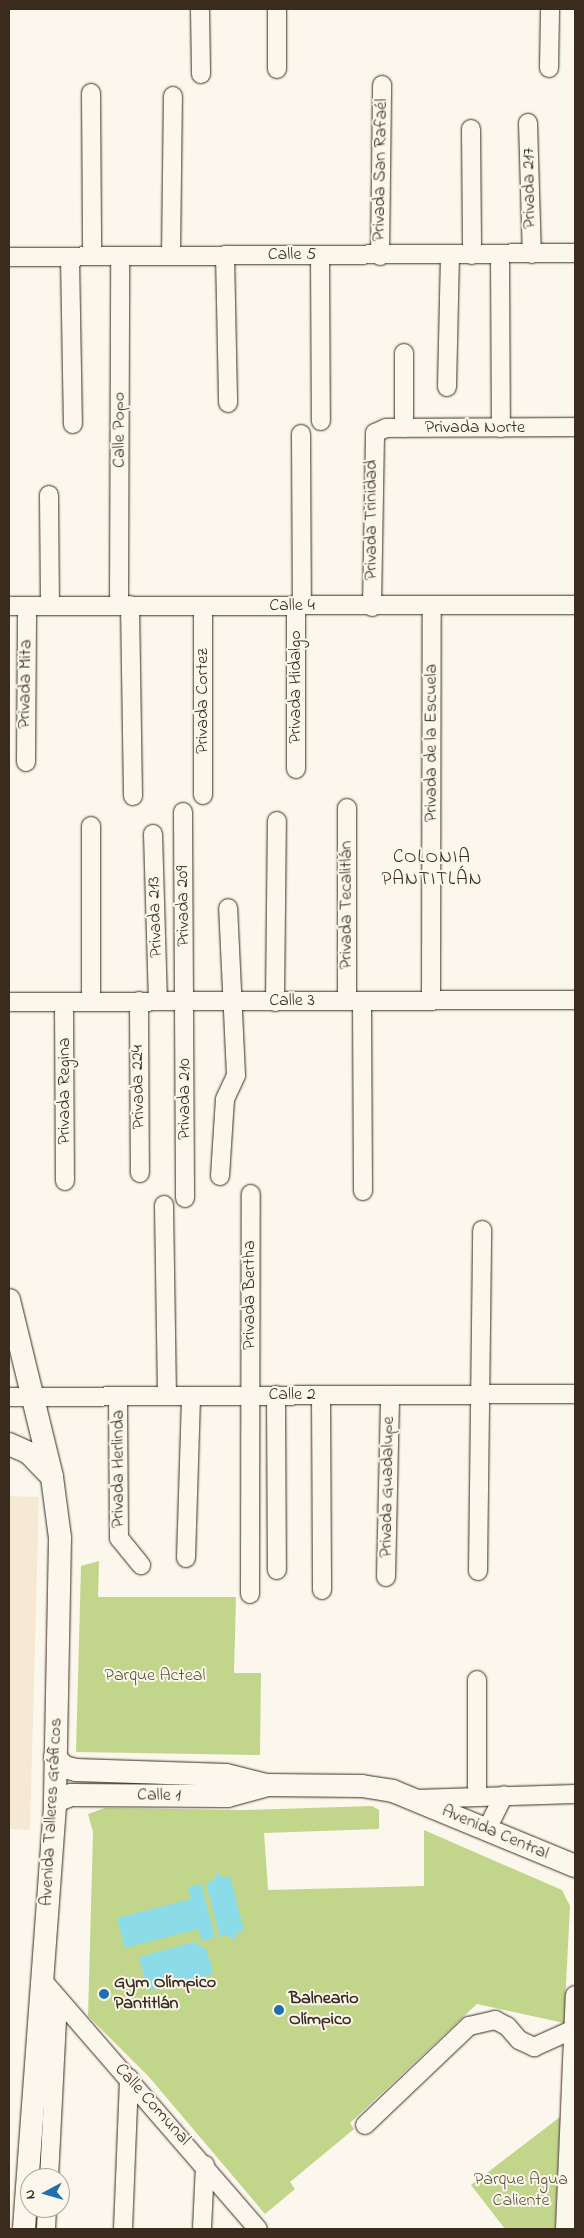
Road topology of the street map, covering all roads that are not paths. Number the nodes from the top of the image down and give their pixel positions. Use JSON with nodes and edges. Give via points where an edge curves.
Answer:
{"nodes":[{"id":1,"x":200,"y":9,"type":"edge"},
{"id":2,"x":277,"y":9,"type":"edge"},
{"id":3,"x":550,"y":9,"type":"edge"},
{"id":4,"x":549,"y":68,"type":"dead end"},
{"id":5,"x":277,"y":69,"type":"dead end"},
{"id":6,"x":201,"y":74,"type":"dead end"},
{"id":7,"x":382,"y":84,"type":"dead end"},
{"id":8,"x":91,"y":93,"type":"dead end"},
{"id":9,"x":172,"y":96,"type":"dead end"},
{"id":10,"x":524,"y":125,"type":"dead end"},
{"id":11,"x":471,"y":130,"type":"dead end"},
{"id":12,"x":500,"y":254,"type":"junction"},
{"id":13,"x":526,"y":254,"type":"junction"},
{"id":14,"x":575,"y":254,"type":"edge"},
{"id":15,"x":172,"y":255,"type":"junction"},
{"id":16,"x":225,"y":255,"type":"junction"},
{"id":17,"x":320,"y":255,"type":"junction"},
{"id":18,"x":472,"y":255,"type":"junction"},
{"id":19,"x":92,"y":256,"type":"junction"},
{"id":20,"x":120,"y":256,"type":"junction"},
{"id":21,"x":380,"y":256,"type":"junction"},
{"id":22,"x":450,"y":256,"type":"junction"},
{"id":23,"x":9,"y":257,"type":"edge"},
{"id":24,"x":70,"y":257,"type":"junction"},
{"id":25,"x":404,"y":353,"type":"dead end"},
{"id":26,"x":447,"y":387,"type":"dead end"},
{"id":27,"x":228,"y":403,"type":"dead end"},
{"id":28,"x":320,"y":421,"type":"dead end"},
{"id":29,"x":73,"y":424,"type":"dead end"},
{"id":30,"x":575,"y":427,"type":"edge"},
{"id":31,"x":404,"y":428,"type":"junction"},
{"id":32,"x":501,"y":428,"type":"junction"},
{"id":33,"x":375,"y":433,"type":"joint"},
{"id":34,"x":301,"y":434,"type":"dead end"},
{"id":35,"x":49,"y":495,"type":"dead end"},
{"id":36,"x":124,"y":605,"type":"junction"},
{"id":37,"x":575,"y":605,"type":"edge"},
{"id":38,"x":9,"y":606,"type":"edge"},
{"id":39,"x":27,"y":606,"type":"junction"},
{"id":40,"x":50,"y":606,"type":"junction"},
{"id":41,"x":203,"y":606,"type":"junction"},
{"id":42,"x":299,"y":606,"type":"junction"},
{"id":43,"x":372,"y":607,"type":"junction"},
{"id":44,"x":432,"y":607,"type":"junction"},
{"id":45,"x":26,"y":762,"type":"dead end"},
{"id":46,"x":296,"y":768,"type":"dead end"},
{"id":47,"x":133,"y":796,"type":"dead end"},
{"id":48,"x":203,"y":796,"type":"dead end"},
{"id":49,"x":347,"y":808,"type":"dead end"},
{"id":50,"x":183,"y":812,"type":"dead end"},
{"id":51,"x":277,"y":821,"type":"dead end"},
{"id":52,"x":91,"y":826,"type":"dead end"},
{"id":53,"x":153,"y":834,"type":"dead end"},
{"id":54,"x":228,"y":908,"type":"dead end"},
{"id":55,"x":234,"y":1000,"type":"junction"},
{"id":56,"x":430,"y":1000,"type":"junction"},
{"id":57,"x":575,"y":1000,"type":"edge"},
{"id":58,"x":91,"y":1001,"type":"junction"},
{"id":59,"x":139,"y":1001,"type":"junction"},
{"id":60,"x":158,"y":1001,"type":"junction"},
{"id":61,"x":185,"y":1001,"type":"junction"},
{"id":62,"x":355,"y":1001,"type":"junction"},
{"id":63,"x":9,"y":1002,"type":"edge"},
{"id":64,"x":64,"y":1002,"type":"junction"},
{"id":65,"x":275,"y":1002,"type":"junction"},
{"id":66,"x":140,"y":1173,"type":"dead end"},
{"id":67,"x":220,"y":1176,"type":"dead end"},
{"id":68,"x":65,"y":1181,"type":"dead end"},
{"id":69,"x":363,"y":1191,"type":"dead end"},
{"id":70,"x":251,"y":1194,"type":"dead end"},
{"id":71,"x":185,"y":1198,"type":"dead end"},
{"id":72,"x":164,"y":1205,"type":"dead end"},
{"id":73,"x":482,"y":1230,"type":"dead end"},
{"id":74,"x":9,"y":1300,"type":"edge"},
{"id":75,"x":575,"y":1394,"type":"edge"},
{"id":76,"x":276,"y":1395,"type":"junction"},
{"id":77,"x":321,"y":1395,"type":"junction"},
{"id":78,"x":481,"y":1395,"type":"junction"},
{"id":79,"x":118,"y":1396,"type":"junction"},
{"id":80,"x":167,"y":1396,"type":"junction"},
{"id":81,"x":249,"y":1396,"type":"junction"},
{"id":82,"x":390,"y":1396,"type":"junction"},
{"id":83,"x":9,"y":1397,"type":"edge"},
{"id":84,"x":33,"y":1397,"type":"junction"},
{"id":85,"x":191,"y":1397,"type":"junction"},
{"id":86,"x":9,"y":1444,"type":"edge"},
{"id":87,"x":52,"y":1477,"type":"junction"},
{"id":88,"x":186,"y":1558,"type":"dead end"},
{"id":89,"x":141,"y":1565,"type":"dead end"},
{"id":90,"x":277,"y":1570,"type":"dead end"},
{"id":91,"x":478,"y":1571,"type":"dead end"},
{"id":92,"x":386,"y":1578,"type":"dead end"},
{"id":93,"x":322,"y":1590,"type":"dead end"},
{"id":94,"x":250,"y":1594,"type":"dead end"},
{"id":95,"x":477,"y":1680,"type":"dead end"},
{"id":96,"x":55,"y":1758,"type":"junction"},
{"id":97,"x":266,"y":1786,"type":"junction"},
{"id":98,"x":575,"y":1794,"type":"edge"},
{"id":99,"x":477,"y":1795,"type":"junction"},
{"id":100,"x":504,"y":1795,"type":"junction"},
{"id":101,"x":414,"y":1799,"type":"junction"},
{"id":102,"x":55,"y":1806,"type":"junction"},
{"id":103,"x":486,"y":1831,"type":"junction"},
{"id":104,"x":575,"y":1866,"type":"edge"},
{"id":105,"x":43,"y":1982,"type":"junction"},
{"id":106,"x":575,"y":1996,"type":"edge"},
{"id":107,"x":58,"y":1999,"type":"junction"},
{"id":108,"x":575,"y":2003,"type":"edge"},
{"id":109,"x":574,"y":2030,"type":"junction"},
{"id":110,"x":128,"y":2078,"type":"junction"},
{"id":111,"x":573,"y":2116,"type":"edge"},
{"id":112,"x":365,"y":2125,"type":"dead end"},
{"id":113,"x":205,"y":2165,"type":"junction"},
{"id":114,"x":50,"y":2168,"type":"edge"},
{"id":115,"x":24,"y":2229,"type":"edge"},
{"id":116,"x":123,"y":2229,"type":"edge"},
{"id":117,"x":202,"y":2229,"type":"edge"},
{"id":118,"x":258,"y":2229,"type":"edge"},
{"id":119,"x":565,"y":2229,"type":"edge"}],
"edges":[{"from":1,"to":6,"type":"street"},
{"from":2,"to":5,"type":"street"},
{"from":3,"to":4,"type":"street"},
{"from":7,"to":21,"type":"street","name":"Privada San Rafaél"},
{"from":8,"to":19,"type":"street"},
{"from":9,"to":15,"type":"street"},
{"from":10,"to":13,"type":"street","name":"Privada 217"},
{"from":11,"to":18,"type":"street"},
{"from":12,"to":13,"type":"street","name":"Calle 5"},
{"from":12,"to":18,"type":"street","name":"Calle 5"},
{"from":12,"to":32,"type":"street"},
{"from":13,"to":14,"type":"street","name":"Calle 5"},
{"from":15,"to":16,"type":"street","name":"Calle 5"},
{"from":15,"to":20,"type":"street","name":"Calle 5"},
{"from":16,"to":17,"type":"street","name":"Calle 5"},
{"from":16,"to":27,"type":"street"},
{"from":17,"to":21,"type":"street","name":"Calle 5"},
{"from":17,"to":28,"type":"street"},
{"from":18,"to":22,"type":"street","name":"Calle 5"},
{"from":19,"to":20,"type":"street","name":"Calle 5"},
{"from":19,"to":24,"type":"street","name":"Calle 5"},
{"from":20,"to":36,"type":"street","name":"Calle Popo"},
{"from":21,"to":22,"type":"street","name":"Calle 5"},
{"from":22,"to":26,"type":"street"},
{"from":23,"to":24,"type":"street","name":"Calle 5"},
{"from":24,"to":29,"type":"street"},
{"from":25,"to":31,"type":"street"},
{"from":30,"to":32,"type":"street","name":"Privada Norte"},
{"from":31,"to":32,"type":"street","name":"Privada Norte"},
{"from":31,"to":33,"type":"street","name":"Privada Norte","via":[[386,428]]},
{"from":33,"to":43,"type":"street","name":"Privada Trinidad"},
{"from":34,"to":42,"type":"street","name":"Privada Hidalgo"},
{"from":35,"to":40,"type":"street"},
{"from":36,"to":40,"type":"street","name":"Calle 4"},
{"from":36,"to":41,"type":"street","name":"Calle 4"},
{"from":36,"to":47,"type":"street","name":"Calle Popo"},
{"from":37,"to":44,"type":"street","name":"Calle 4"},
{"from":38,"to":39,"type":"street","name":"Calle 4"},
{"from":39,"to":40,"type":"street","name":"Calle 4"},
{"from":39,"to":45,"type":"street","name":"Privada Mita"},
{"from":41,"to":42,"type":"street","name":"Calle 4"},
{"from":41,"to":48,"type":"street","name":"Privada Cortez"},
{"from":42,"to":43,"type":"street","name":"Calle 4"},
{"from":42,"to":46,"type":"street","name":"Privada Hidalgo"},
{"from":43,"to":44,"type":"street","name":"Calle 4"},
{"from":44,"to":56,"type":"street","name":"Privada de la Escuela"},
{"from":49,"to":62,"type":"street","name":"Privada Tecalitlán"},
{"from":50,"to":61,"type":"street","name":"Privada 209"},
{"from":51,"to":65,"type":"street"},
{"from":52,"to":58,"type":"street"},
{"from":53,"to":60,"type":"street","name":"Privada 213"},
{"from":54,"to":55,"type":"street","via":[[230,987]]},
{"from":55,"to":61,"type":"street","name":"Calle 3"},
{"from":55,"to":65,"type":"street","name":"Calle 3"},
{"from":55,"to":67,"type":"street","via":[[236,1075],[225,1099]]},
{"from":56,"to":57,"type":"street","name":"Calle 3"},
{"from":56,"to":62,"type":"street","name":"Calle 3"},
{"from":58,"to":59,"type":"street","name":"Calle 3"},
{"from":58,"to":64,"type":"street","name":"Calle 3"},
{"from":59,"to":60,"type":"street","name":"Calle 3"},
{"from":59,"to":66,"type":"street","name":"Privada 224"},
{"from":60,"to":61,"type":"street","name":"Calle 3"},
{"from":61,"to":71,"type":"street","name":"Privada 210"},
{"from":62,"to":65,"type":"street","name":"Calle 3"},
{"from":62,"to":69,"type":"street","name":"Privada Tecalitlán"},
{"from":63,"to":64,"type":"street","name":"Calle 3"},
{"from":64,"to":68,"type":"street","name":"Privada Regina"},
{"from":70,"to":81,"type":"street","name":"Privada Bertha"},
{"from":72,"to":80,"type":"street"},
{"from":73,"to":78,"type":"street"},
{"from":74,"to":84,"type":"main road","name":"Avenida Talleres Gráficos"},
{"from":75,"to":78,"type":"street","name":"Calle 2"},
{"from":76,"to":77,"type":"street","name":"Calle 2"},
{"from":76,"to":81,"type":"street","name":"Calle 2"},
{"from":76,"to":90,"type":"street"},
{"from":77,"to":82,"type":"street","name":"Calle 2"},
{"from":77,"to":93,"type":"street"},
{"from":78,"to":82,"type":"street","name":"Calle 2"},
{"from":78,"to":91,"type":"street"},
{"from":79,"to":80,"type":"street","name":"Calle 2"},
{"from":79,"to":84,"type":"street","name":"Calle 2"},
{"from":79,"to":89,"type":"street","name":"Privada Herlinda","via":[[119,1538]]},
{"from":80,"to":85,"type":"street","name":"Calle 2"},
{"from":81,"to":85,"type":"street","name":"Calle 2"},
{"from":81,"to":94,"type":"street","name":"Privada Bertha"},
{"from":82,"to":92,"type":"street","name":"Privada Guadalupe"},
{"from":83,"to":84,"type":"street","name":"Calle 2"},
{"from":84,"to":87,"type":"main road","name":"Avenida Talleres Gráficos"},
{"from":85,"to":88,"type":"street"},
{"from":86,"to":87,"type":"main road","via":[[29,1454]]},
{"from":87,"to":96,"type":"main road","name":"Avenida Talleres Gráficos","via":[[61,1567]]},
{"from":95,"to":99,"type":"street"},
{"from":96,"to":97,"type":"main road","name":"Calle 1","via":[[64,1768],[76,1770],[226,1775]]},
{"from":96,"to":102,"type":"main road","name":"Avenida Talleres Gráficos"},
{"from":97,"to":101,"type":"main road","name":"Calle 1","via":[[362,1786]]},
{"from":97,"to":102,"type":"main road","name":"Calle 1","via":[[227,1796],[71,1795],[58,1800]]},
{"from":98,"to":100,"type":"street"},
{"from":99,"to":100,"type":"street"},
{"from":99,"to":101,"type":"street"},
{"from":100,"to":103,"type":"street"},
{"from":101,"to":103,"type":"main road","name":"Avenida Central"},
{"from":102,"to":105,"type":"main road","name":"Avenida Talleres Gráficos"},
{"from":103,"to":104,"type":"main road","name":"Avenida Central"},
{"from":105,"to":107,"type":"street","name":"Calle Comunal"},
{"from":105,"to":115,"type":"main road","name":"Avenida Talleres Gráficos"},
{"from":106,"to":108,"type":"street"},
{"from":107,"to":110,"type":"street","name":"Calle Comunal"},
{"from":107,"to":114,"type":"street"},
{"from":108,"to":109,"type":"street"},
{"from":109,"to":111,"type":"street"},
{"from":109,"to":112,"type":"street","via":[[534,2047],[519,2040],[507,2026],[496,2020],[469,2026]]},
{"from":110,"to":113,"type":"street","name":"Calle Comunal"},
{"from":110,"to":116,"type":"street"},
{"from":111,"to":119,"type":"street"},
{"from":113,"to":117,"type":"street"},
{"from":113,"to":118,"type":"street","name":"Calle Comunal"}]}
